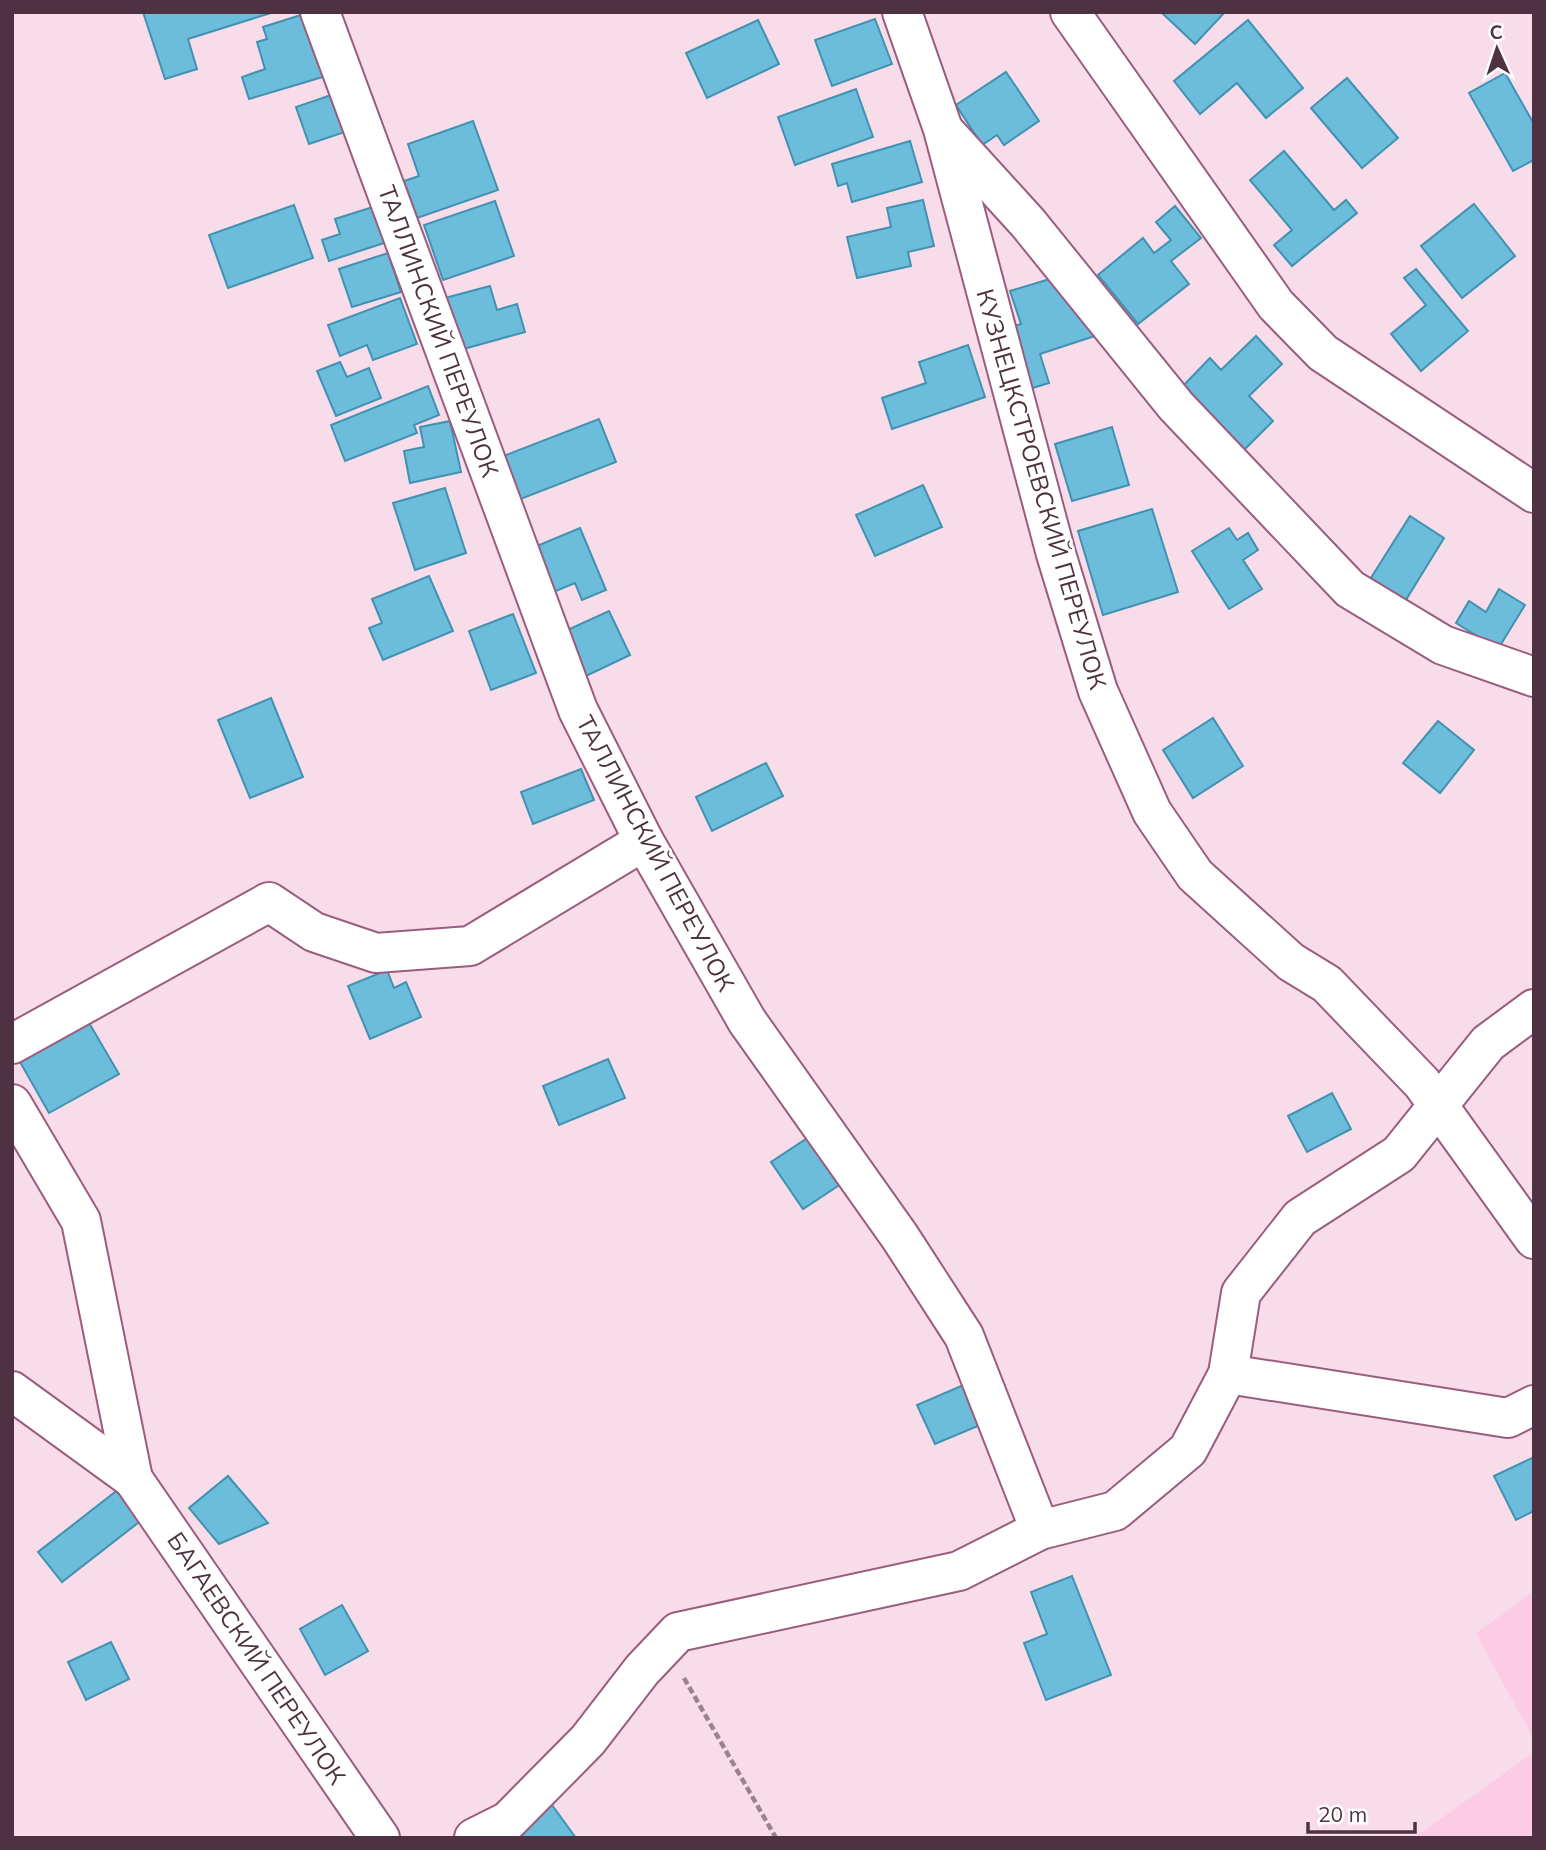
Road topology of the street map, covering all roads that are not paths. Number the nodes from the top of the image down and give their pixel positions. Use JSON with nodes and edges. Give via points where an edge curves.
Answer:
{"nodes":[{"id":1,"x":320,"y":12,"type":"edge"},
{"id":2,"x":902,"y":12,"type":"edge"},
{"id":3,"x":1070,"y":12,"type":"edge"},
{"id":4,"x":943,"y":129,"type":"junction"},
{"id":5,"x":1534,"y":493,"type":"edge"},
{"id":6,"x":1532,"y":669,"type":"edge"},
{"id":7,"x":644,"y":841,"type":"junction"},
{"id":8,"x":1534,"y":1009,"type":"edge"},
{"id":9,"x":12,"y":1044,"type":"edge"},
{"id":10,"x":12,"y":1104,"type":"edge"},
{"id":11,"x":1437,"y":1104,"type":"junction"},
{"id":12,"x":1534,"y":1239,"type":"edge"},
{"id":13,"x":1228,"y":1374,"type":"junction"},
{"id":14,"x":12,"y":1391,"type":"edge"},
{"id":15,"x":1534,"y":1405,"type":"edge"},
{"id":16,"x":133,"y":1479,"type":"junction"},
{"id":17,"x":1040,"y":1530,"type":"junction"},
{"id":18,"x":380,"y":1838,"type":"edge"},
{"id":19,"x":474,"y":1838,"type":"edge"}],
"edges":[{"from":1,"to":7,"type":"street","name":"ТАЛЛИНСКИЙ ПЕРЕУЛОК","via":[[578,710]]},
{"from":2,"to":4,"type":"street","name":"КУЗНЕЦКСТРОЕВСКИЙ ПЕРЕУЛОК"},
{"from":3,"to":5,"type":"street","via":[[1286,315],[1323,353]]},
{"from":4,"to":6,"type":"street","name":"КУЗНЕЦКСТРОЕВСКИЙ ПЕРЕУЛОК","via":[[1028,223],[1176,406],[1350,589],[1443,645]]},
{"from":4,"to":11,"type":"street","name":"КУЗНЕЦКСТРОЕВСКИЙ ПЕРЕУЛОК","via":[[1071,604],[1098,691],[1152,812],[1195,875],[1291,962],[1327,984]]},
{"from":7,"to":9,"type":"street","via":[[470,946],[376,953],[314,932],[269,902]]},
{"from":7,"to":17,"type":"street","name":"ТАЛЛИНСКИЙ ПЕРЕУЛОК","via":[[747,1021],[964,1336]]},
{"from":8,"to":11,"type":"street","via":[[1488,1043]]},
{"from":10,"to":16,"type":"street","name":"БАГАЕВСКИЙ ПЕРЕУЛОК","via":[[81,1221]]},
{"from":11,"to":12,"type":"street","name":"КУЗНЕЦКСТРОЕВСКИЙ ПЕРЕУЛОК"},
{"from":11,"to":13,"type":"street","via":[[1399,1154],[1300,1218],[1241,1293]]},
{"from":13,"to":15,"type":"street","via":[[1508,1419]]},
{"from":13,"to":17,"type":"street","via":[[1188,1450],[1167,1468],[1115,1511]]},
{"from":14,"to":16,"type":"street","name":"БАГАЕВСКИЙ ПЕРЕУЛОК"},
{"from":16,"to":18,"type":"street","name":"БАГАЕВСКИЙ ПЕРЕУЛОК"},
{"from":17,"to":19,"type":"street","via":[[959,1571],[678,1632],[588,1740],[509,1821]]}]}
